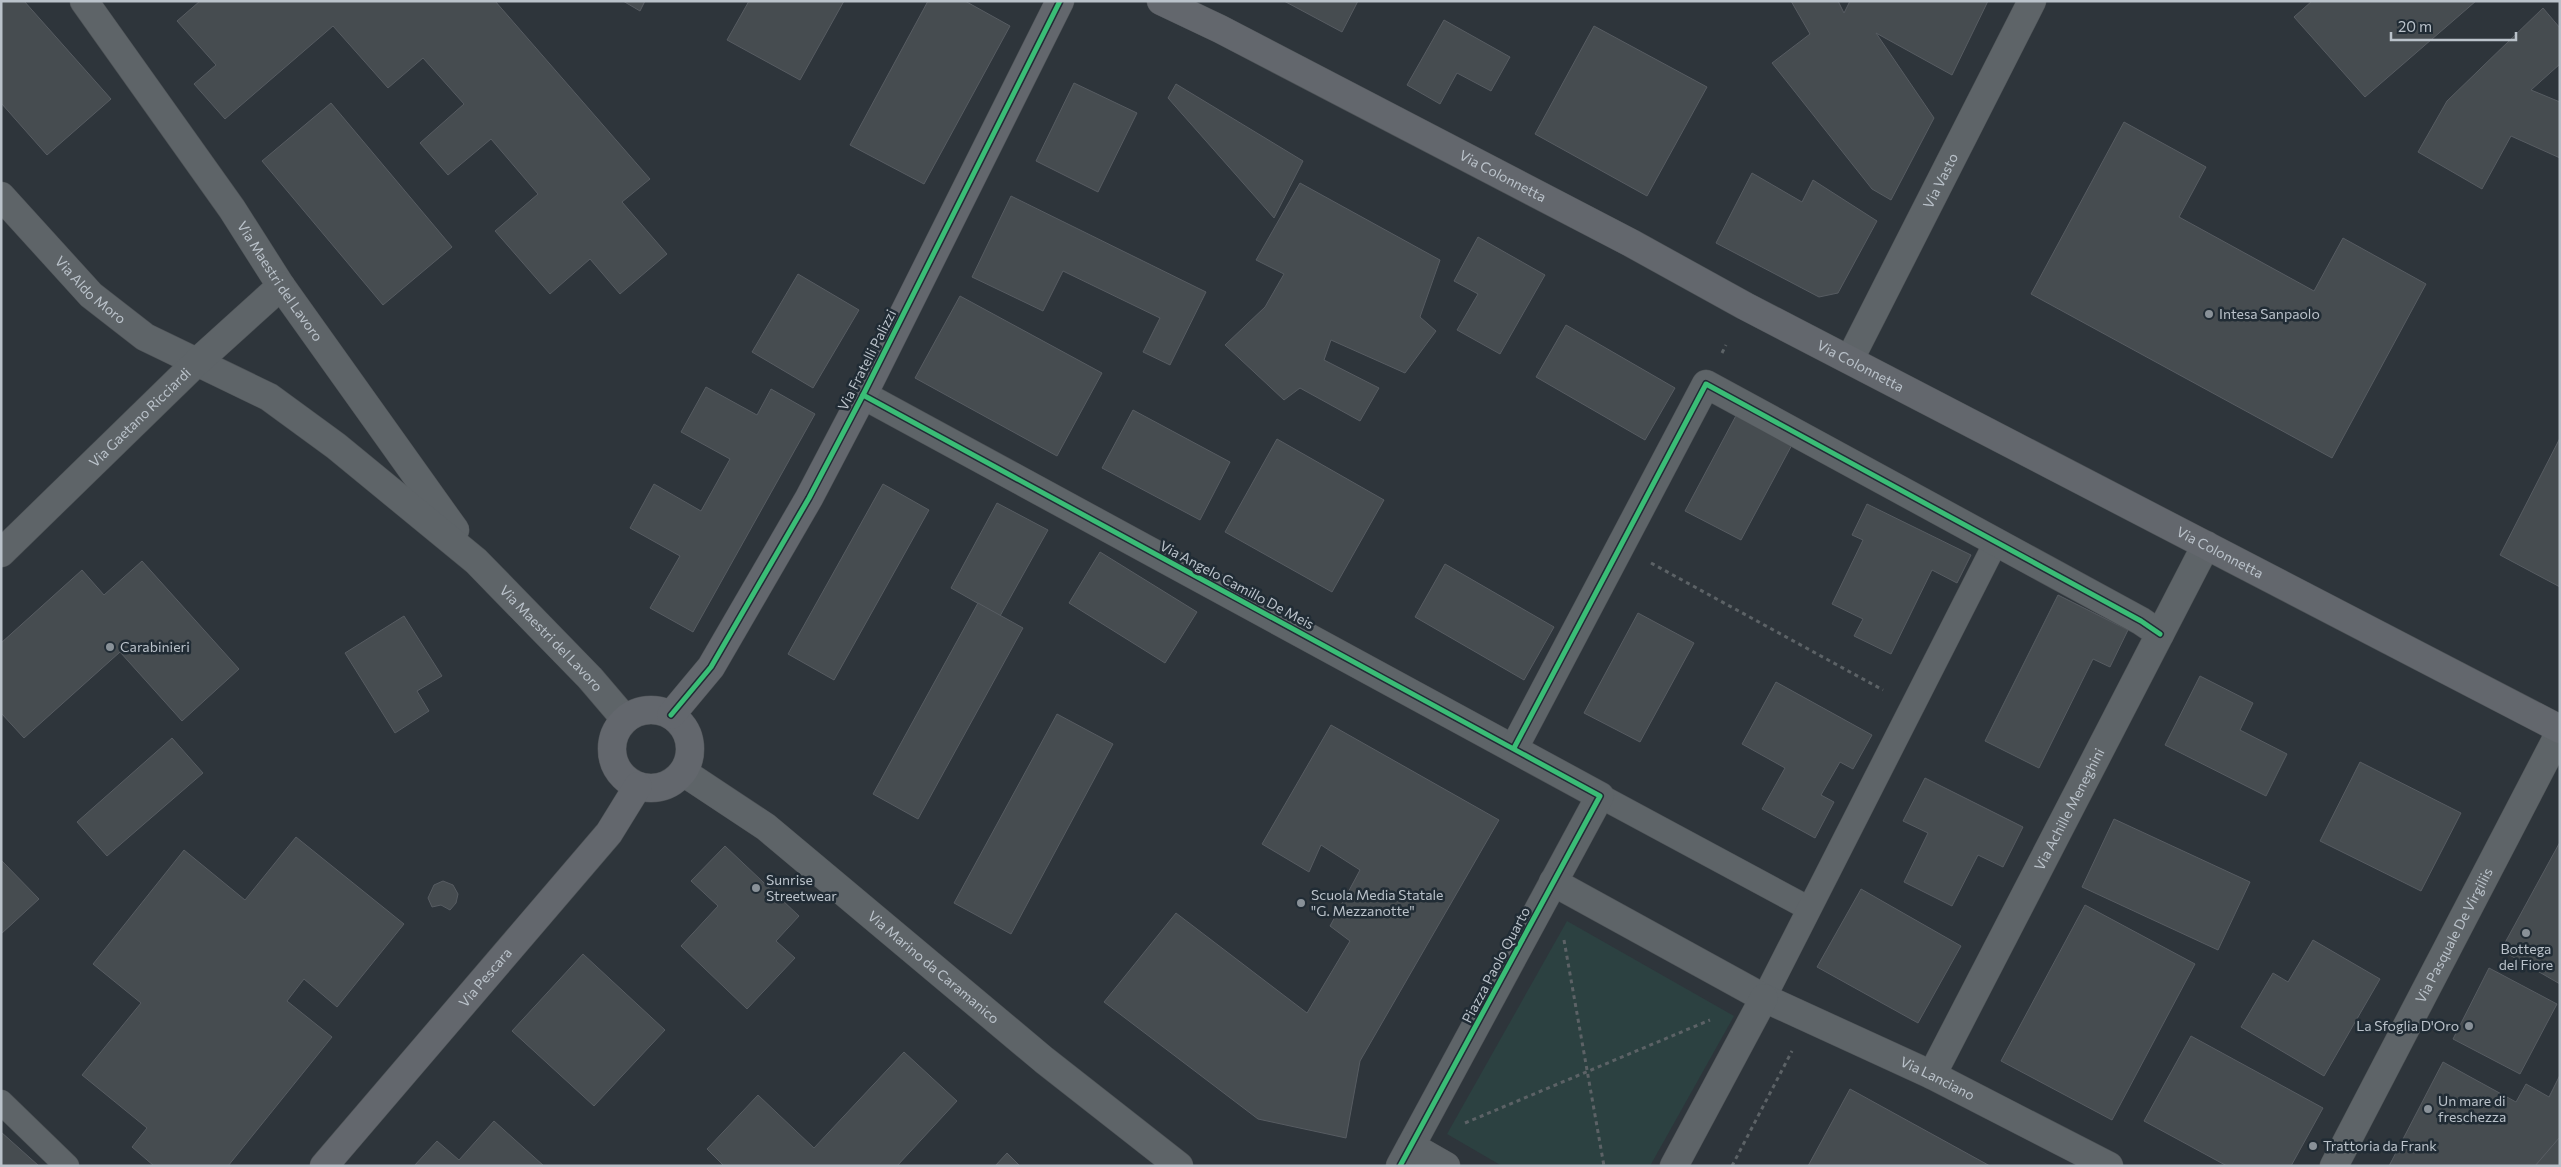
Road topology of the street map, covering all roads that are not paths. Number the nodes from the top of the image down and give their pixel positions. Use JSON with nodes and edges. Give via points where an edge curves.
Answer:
{"nodes":[{"id":1,"x":84,"y":1,"type":"edge"},
{"id":2,"x":1060,"y":1,"type":"edge"},
{"id":3,"x":1162,"y":1,"type":"edge"},
{"id":4,"x":2032,"y":1,"type":"edge"},
{"id":5,"x":1,"y":196,"type":"edge"},
{"id":6,"x":281,"y":286,"type":"junction"},
{"id":7,"x":1850,"y":359,"type":"junction"},
{"id":8,"x":198,"y":362,"type":"junction"},
{"id":9,"x":863,"y":395,"type":"junction"},
{"id":10,"x":1996,"y":542,"type":"junction"},
{"id":11,"x":2206,"y":545,"type":"junction"},
{"id":12,"x":1,"y":553,"type":"edge"},
{"id":13,"x":476,"y":561,"type":"junction"},
{"id":14,"x":2160,"y":634,"type":"junction"},
{"id":15,"x":672,"y":714,"type":"junction"},
{"id":16,"x":625,"y":719,"type":"junction"},
{"id":17,"x":2560,"y":731,"type":"edge"},
{"id":18,"x":1514,"y":748,"type":"junction"},
{"id":19,"x":683,"y":772,"type":"junction"},
{"id":20,"x":638,"y":786,"type":"junction"},
{"id":21,"x":1600,"y":796,"type":"junction"},
{"id":22,"x":1554,"y":882,"type":"junction"},
{"id":23,"x":1808,"y":908,"type":"junction"},
{"id":24,"x":1764,"y":998,"type":"junction"},
{"id":25,"x":1932,"y":1075,"type":"junction"},
{"id":26,"x":1,"y":1102,"type":"edge"},
{"id":27,"x":1405,"y":1156,"type":"edge"},
{"id":28,"x":67,"y":1166,"type":"edge"},
{"id":29,"x":324,"y":1166,"type":"edge"},
{"id":30,"x":1179,"y":1166,"type":"edge"},
{"id":31,"x":1446,"y":1166,"type":"edge"},
{"id":32,"x":1674,"y":1166,"type":"edge"},
{"id":33,"x":2109,"y":1166,"type":"edge"},
{"id":34,"x":2334,"y":1166,"type":"edge"}],
"edges":[{"from":1,"to":6,"type":"street","name":"Via Maestri del Lavoro","via":[[232,209]]},
{"from":2,"to":9,"type":"street","name":"Via Fratelli Palizzi"},
{"from":3,"to":7,"type":"street","name":"Via Colonnetta"},
{"from":4,"to":7,"type":"street","name":"Via Vasto"},
{"from":5,"to":8,"type":"street","name":"Via Aldo Moro","via":[[91,295],[145,337]]},
{"from":6,"to":8,"type":"street","name":"Via Gaetano Ricciardi"},
{"from":6,"to":13,"type":"street","name":"Via Maestri del Lavoro"},
{"from":7,"to":11,"type":"street","name":"Via Colonnetta"},
{"from":8,"to":12,"type":"street","name":"Via Gaetano Ricciardi"},
{"from":8,"to":13,"type":"street","name":"Via Maestri del Lavoro","via":[[269,398],[336,446]]},
{"from":9,"to":15,"type":"street","name":"Via Fratelli Palizzi","via":[[809,498],[710,668]]},
{"from":9,"to":18,"type":"street","name":"Via Angelo Camillo De Meis"},
{"from":10,"to":14,"type":"street"},
{"from":10,"to":18,"type":"street","via":[[1706,384]]},
{"from":10,"to":23,"type":"lane"},
{"from":11,"to":14,"type":"street","name":"Via Achille Meneghini"},
{"from":11,"to":17,"type":"street","name":"Via Colonnetta"},
{"from":13,"to":16,"type":"street","name":"Via Maestri del Lavoro","via":[[590,678]]},
{"from":14,"to":25,"type":"street","name":"Via Achille Meneghini"},
{"from":15,"to":16,"type":"street","via":[[647,709]]},
{"from":15,"to":19,"type":"street","via":[[688,734],[690,748]]},
{"from":16,"to":20,"type":"street","via":[[618,728],[612,750],[620,772]]},
{"from":17,"to":34,"type":"street","name":"Via Pasquale De Virgiliis"},
{"from":18,"to":21,"type":"street","name":"Via Angelo Camillo De Meis"},
{"from":19,"to":20,"type":"street","via":[[663,786]]},
{"from":19,"to":30,"type":"street","name":"Via Marino da Caramanico","via":[[766,827],[1044,1060]]},
{"from":20,"to":29,"type":"street","name":"Via Pescara","via":[[610,833]]},
{"from":21,"to":22,"type":"street","name":"Piazza Paolo Quarto"},
{"from":21,"to":23,"type":"lane"},
{"from":22,"to":24,"type":"street"},
{"from":22,"to":27,"type":"street","name":"Piazza Paolo Quarto"},
{"from":23,"to":24,"type":"lane"},
{"from":24,"to":25,"type":"street","name":"Via Lanciano"},
{"from":24,"to":32,"type":"street"},
{"from":25,"to":33,"type":"street","name":"Via Lanciano"},
{"from":26,"to":28,"type":"lane"},
{"from":27,"to":31,"type":"street","name":"Piazza Paolo Quarto"}]}
